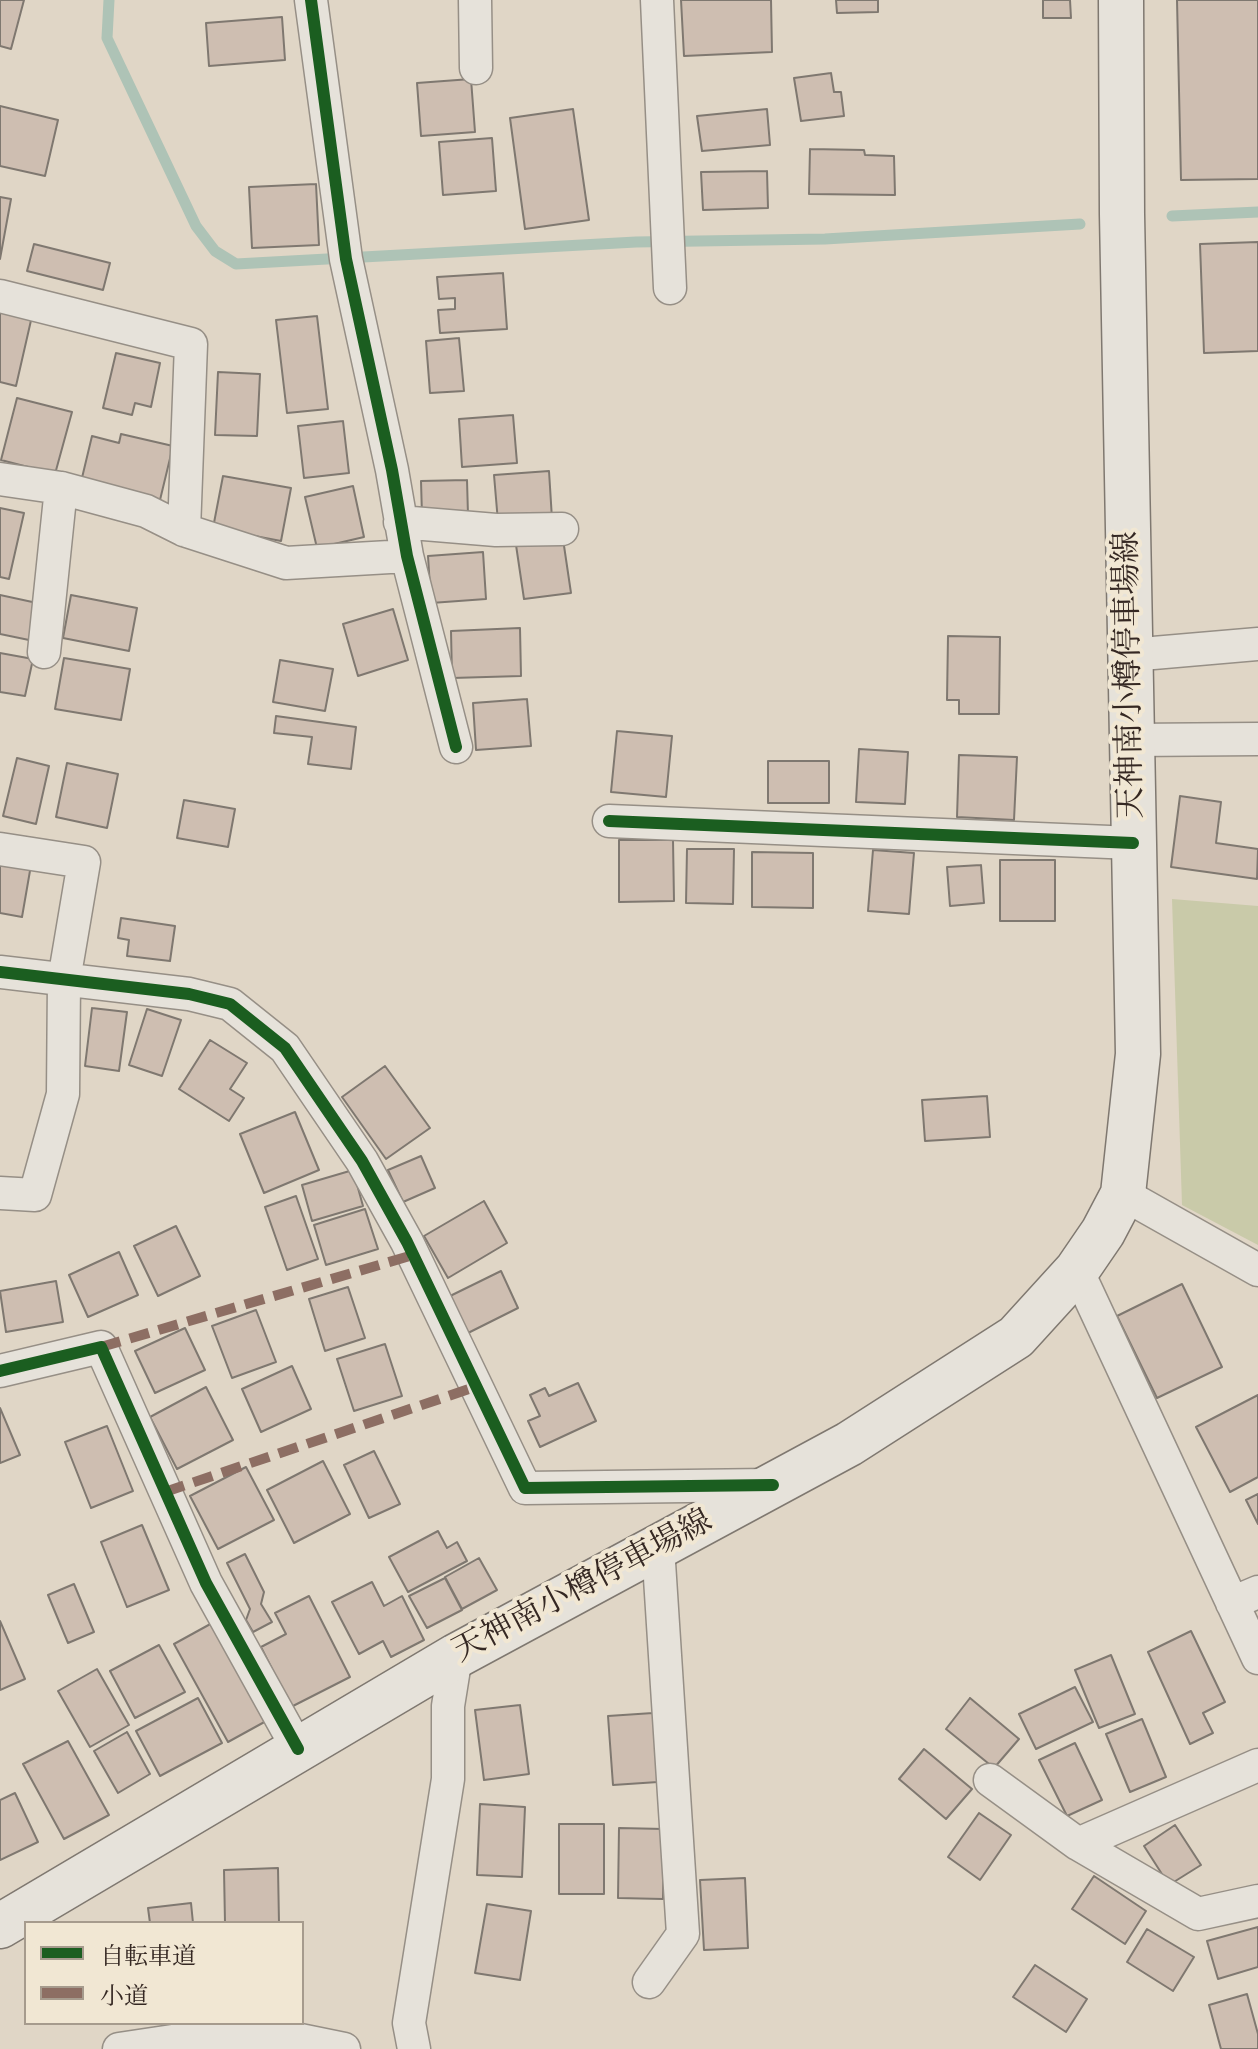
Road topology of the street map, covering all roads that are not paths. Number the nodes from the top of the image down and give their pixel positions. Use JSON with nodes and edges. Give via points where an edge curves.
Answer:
{"nodes":[{"id":1,"x":311,"y":0,"type":"edge"},
{"id":2,"x":475,"y":0,"type":"edge"},
{"id":3,"x":657,"y":0,"type":"edge"},
{"id":4,"x":1121,"y":0,"type":"edge"},
{"id":5,"x":476,"y":68,"type":"dead end"},
{"id":6,"x":670,"y":288,"type":"dead end"},
{"id":7,"x":0,"y":296,"type":"edge"},
{"id":8,"x":0,"y":479,"type":"edge"},
{"id":9,"x":61,"y":488,"type":"junction"},
{"id":10,"x":400,"y":522,"type":"junction"},
{"id":11,"x":562,"y":529,"type":"dead end"},
{"id":12,"x":184,"y":530,"type":"junction"},
{"id":13,"x":407,"y":556,"type":"junction"},
{"id":14,"x":1258,"y":644,"type":"edge"},
{"id":15,"x":44,"y":652,"type":"dead end"},
{"id":16,"x":1130,"y":655,"type":"junction"},
{"id":17,"x":1258,"y":739,"type":"edge"},
{"id":18,"x":1131,"y":740,"type":"junction"},
{"id":19,"x":456,"y":747,"type":"dead end"},
{"id":20,"x":609,"y":821,"type":"dead end"},
{"id":21,"x":1133,"y":843,"type":"junction"},
{"id":22,"x":0,"y":849,"type":"edge"},
{"id":23,"x":0,"y":972,"type":"edge"},
{"id":24,"x":64,"y":980,"type":"junction"},
{"id":25,"x":0,"y":1193,"type":"edge"},
{"id":26,"x":1123,"y":1194,"type":"junction"},
{"id":27,"x":1077,"y":1270,"type":"junction"},
{"id":28,"x":1258,"y":1270,"type":"edge"},
{"id":29,"x":0,"y":1371,"type":"edge"},
{"id":30,"x":773,"y":1485,"type":"junction"},
{"id":31,"x":658,"y":1547,"type":"junction"},
{"id":32,"x":1245,"y":1597,"type":"edge"},
{"id":33,"x":456,"y":1656,"type":"junction"},
{"id":34,"x":1258,"y":1658,"type":"edge"},
{"id":35,"x":298,"y":1749,"type":"junction"},
{"id":36,"x":1258,"y":1765,"type":"edge"},
{"id":37,"x":990,"y":1780,"type":"dead end"},
{"id":38,"x":1078,"y":1844,"type":"junction"},
{"id":39,"x":1258,"y":1901,"type":"edge"},
{"id":40,"x":0,"y":1926,"type":"edge"},
{"id":41,"x":649,"y":1982,"type":"dead end"},
{"id":42,"x":211,"y":2044,"type":"edge"},
{"id":43,"x":119,"y":2049,"type":"edge"},
{"id":44,"x":344,"y":2049,"type":"edge"},
{"id":45,"x":414,"y":2049,"type":"edge"}],
"edges":[{"from":1,"to":10,"type":"street","via":[[346,259]]},
{"from":2,"to":5,"type":"street"},
{"from":3,"to":6,"type":"street"},
{"from":4,"to":16,"type":"main road","name":"天神南小樽停車場線"},
{"from":7,"to":12,"type":"street","via":[[191,344]]},
{"from":8,"to":9,"type":"street"},
{"from":9,"to":12,"type":"street","via":[[146,511]]},
{"from":9,"to":15,"type":"street"},
{"from":10,"to":11,"type":"street"},
{"from":10,"to":13,"type":"street"},
{"from":12,"to":13,"type":"street","via":[[286,563]]},
{"from":13,"to":19,"type":"street"},
{"from":14,"to":16,"type":"street"},
{"from":16,"to":18,"type":"main road","name":"天神南小樽停車場線"},
{"from":17,"to":18,"type":"street"},
{"from":18,"to":21,"type":"main road","name":"天神南小樽停車場線"},
{"from":20,"to":21,"type":"street"},
{"from":21,"to":26,"type":"main road","name":"天神南小樽停車場線","via":[[1138,1054]]},
{"from":22,"to":24,"type":"street","via":[[84,862]]},
{"from":23,"to":24,"type":"street"},
{"from":24,"to":25,"type":"street","via":[[63,1094],[35,1195]]},
{"from":24,"to":30,"type":"street","via":[[189,994],[230,1004],[285,1048],[362,1161],[407,1242],[525,1488]]},
{"from":26,"to":27,"type":"main road","name":"天神南小樽停車場線"},
{"from":26,"to":28,"type":"street"},
{"from":27,"to":30,"type":"main road","name":"天神南小樽停車場線","via":[[1016,1337],[849,1444]]},
{"from":27,"to":32,"type":"street"},
{"from":29,"to":35,"type":"street","via":[[101,1347],[206,1583]]},
{"from":30,"to":31,"type":"main road","name":"天神南小樽停車場線"},
{"from":31,"to":33,"type":"main road","name":"天神南小樽停車場線"},
{"from":31,"to":41,"type":"street","via":[[683,1934]]},
{"from":32,"to":34,"type":"street"},
{"from":33,"to":35,"type":"main road","name":"天神南小樽停車場線"},
{"from":33,"to":45,"type":"street","via":[[448,1706],[448,1779],[409,2023]]},
{"from":35,"to":40,"type":"main road","name":"天神南小樽停車場線"},
{"from":36,"to":38,"type":"street"},
{"from":37,"to":38,"type":"street"},
{"from":38,"to":39,"type":"street","via":[[1198,1914]]},
{"from":42,"to":43,"type":"street","via":[[179,2040]]},
{"from":42,"to":44,"type":"street","via":[[295,2039]]}]}
